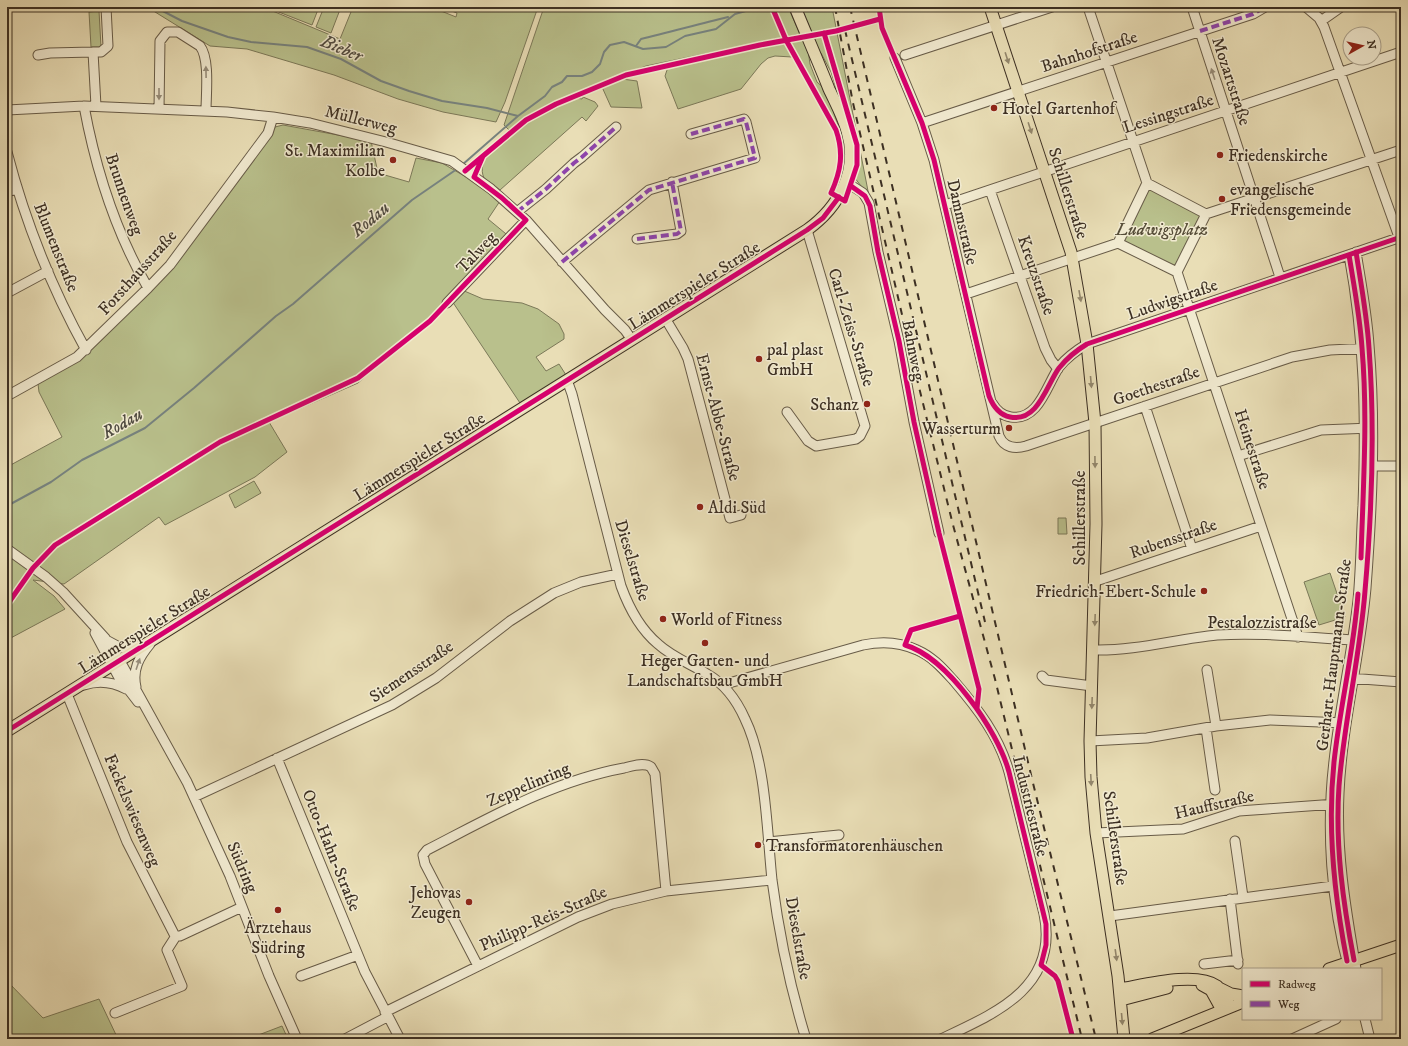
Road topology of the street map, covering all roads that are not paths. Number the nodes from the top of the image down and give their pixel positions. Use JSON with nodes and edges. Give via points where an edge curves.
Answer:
{"nodes":[{"id":1,"x":106,"y":7,"type":"edge"},
{"id":2,"x":990,"y":7,"type":"edge"},
{"id":3,"x":1052,"y":7,"type":"edge"},
{"id":4,"x":1088,"y":7,"type":"edge"},
{"id":5,"x":1192,"y":7,"type":"edge"},
{"id":6,"x":1265,"y":7,"type":"edge"},
{"id":7,"x":1306,"y":7,"type":"edge"},
{"id":8,"x":1341,"y":7,"type":"edge"},
{"id":9,"x":795,"y":9,"type":"edge"},
{"id":10,"x":1321,"y":21,"type":"junction"},
{"id":11,"x":996,"y":25,"type":"junction"},
{"id":12,"x":1200,"y":31,"type":"junction"},
{"id":13,"x":93,"y":52,"type":"junction"},
{"id":14,"x":1401,"y":52,"type":"edge"},
{"id":15,"x":38,"y":55,"type":"dead end"},
{"id":16,"x":905,"y":55,"type":"dead end"},
{"id":17,"x":895,"y":58,"type":"dead end"},
{"id":18,"x":1107,"y":62,"type":"junction"},
{"id":19,"x":1340,"y":72,"type":"junction"},
{"id":20,"x":1018,"y":91,"type":"junction"},
{"id":21,"x":84,"y":106,"type":"junction"},
{"id":22,"x":96,"y":106,"type":"junction"},
{"id":23,"x":159,"y":109,"type":"junction"},
{"id":24,"x":7,"y":110,"type":"edge"},
{"id":25,"x":206,"y":111,"type":"junction"},
{"id":26,"x":1225,"y":111,"type":"junction"},
{"id":27,"x":273,"y":117,"type":"junction"},
{"id":28,"x":922,"y":123,"type":"junction"},
{"id":29,"x":616,"y":127,"type":"dead end"},
{"id":30,"x":691,"y":134,"type":"dead end"},
{"id":31,"x":1133,"y":142,"type":"junction"},
{"id":32,"x":1401,"y":150,"type":"edge"},
{"id":33,"x":7,"y":152,"type":"edge"},
{"id":34,"x":1371,"y":160,"type":"junction"},
{"id":35,"x":1044,"y":172,"type":"junction"},
{"id":36,"x":672,"y":182,"type":"junction"},
{"id":37,"x":846,"y":182,"type":"junction"},
{"id":38,"x":1147,"y":183,"type":"junction"},
{"id":39,"x":17,"y":189,"type":"junction"},
{"id":40,"x":990,"y":190,"type":"junction"},
{"id":41,"x":7,"y":192,"type":"edge"},
{"id":42,"x":1254,"y":199,"type":"junction"},
{"id":43,"x":945,"y":205,"type":"junction"},
{"id":44,"x":517,"y":212,"type":"junction"},
{"id":45,"x":1206,"y":214,"type":"junction"},
{"id":46,"x":526,"y":220,"type":"junction"},
{"id":47,"x":807,"y":230,"type":"junction"},
{"id":48,"x":1400,"y":237,"type":"edge"},
{"id":49,"x":637,"y":239,"type":"dead end"},
{"id":50,"x":1118,"y":243,"type":"junction"},
{"id":51,"x":1352,"y":254,"type":"junction"},
{"id":52,"x":1072,"y":258,"type":"junction"},
{"id":53,"x":562,"y":262,"type":"junction"},
{"id":54,"x":48,"y":271,"type":"junction"},
{"id":55,"x":1177,"y":272,"type":"junction"},
{"id":56,"x":1020,"y":276,"type":"junction"},
{"id":57,"x":1280,"y":277,"type":"junction"},
{"id":58,"x":148,"y":288,"type":"junction"},
{"id":59,"x":7,"y":293,"type":"edge"},
{"id":60,"x":966,"y":294,"type":"junction"},
{"id":61,"x":447,"y":304,"type":"dead end"},
{"id":62,"x":1189,"y":308,"type":"junction"},
{"id":63,"x":665,"y":318,"type":"junction"},
{"id":64,"x":632,"y":340,"type":"junction"},
{"id":65,"x":1087,"y":344,"type":"junction"},
{"id":66,"x":1366,"y":348,"type":"junction"},
{"id":67,"x":86,"y":350,"type":"junction"},
{"id":68,"x":1058,"y":369,"type":"junction"},
{"id":69,"x":567,"y":380,"type":"junction"},
{"id":70,"x":1214,"y":383,"type":"junction"},
{"id":71,"x":7,"y":396,"type":"edge"},
{"id":72,"x":989,"y":396,"type":"junction"},
{"id":73,"x":1145,"y":406,"type":"junction"},
{"id":74,"x":787,"y":412,"type":"dead end"},
{"id":75,"x":1095,"y":423,"type":"junction"},
{"id":76,"x":1369,"y":428,"type":"junction"},
{"id":77,"x":1238,"y":456,"type":"junction"},
{"id":78,"x":1365,"y":456,"type":"junction"},
{"id":79,"x":1372,"y":466,"type":"junction"},
{"id":80,"x":1401,"y":466,"type":"edge"},
{"id":81,"x":741,"y":515,"type":"dead end"},
{"id":82,"x":1261,"y":526,"type":"junction"},
{"id":83,"x":939,"y":534,"type":"dead end"},
{"id":84,"x":7,"y":549,"type":"edge"},
{"id":85,"x":1192,"y":549,"type":"junction"},
{"id":86,"x":618,"y":574,"type":"junction"},
{"id":87,"x":1096,"y":581,"type":"junction"},
{"id":88,"x":88,"y":620,"type":"junction"},
{"id":89,"x":1298,"y":637,"type":"junction"},
{"id":90,"x":105,"y":638,"type":"junction"},
{"id":91,"x":1356,"y":640,"type":"junction"},
{"id":92,"x":151,"y":641,"type":"junction"},
{"id":93,"x":1094,"y":650,"type":"junction"},
{"id":94,"x":116,"y":663,"type":"junction"},
{"id":95,"x":1207,"y":670,"type":"dead end"},
{"id":96,"x":1042,"y":676,"type":"dead end"},
{"id":97,"x":1350,"y":679,"type":"junction"},
{"id":98,"x":1401,"y":682,"type":"edge"},
{"id":99,"x":722,"y":685,"type":"junction"},
{"id":100,"x":79,"y":686,"type":"junction"},
{"id":101,"x":1092,"y":686,"type":"junction"},
{"id":102,"x":134,"y":692,"type":"junction"},
{"id":103,"x":66,"y":694,"type":"junction"},
{"id":104,"x":1343,"y":723,"type":"junction"},
{"id":105,"x":1216,"y":726,"type":"junction"},
{"id":106,"x":1206,"y":728,"type":"junction"},
{"id":107,"x":7,"y":731,"type":"edge"},
{"id":108,"x":1090,"y":741,"type":"junction"},
{"id":109,"x":277,"y":758,"type":"junction"},
{"id":110,"x":1215,"y":790,"type":"dead end"},
{"id":111,"x":194,"y":797,"type":"junction"},
{"id":112,"x":1335,"y":804,"type":"junction"},
{"id":113,"x":1096,"y":833,"type":"junction"},
{"id":114,"x":839,"y":835,"type":"dead end"},
{"id":115,"x":1235,"y":841,"type":"dead end"},
{"id":116,"x":768,"y":842,"type":"junction"},
{"id":117,"x":772,"y":880,"type":"junction"},
{"id":118,"x":1338,"y":885,"type":"junction"},
{"id":119,"x":666,"y":891,"type":"junction"},
{"id":120,"x":1243,"y":897,"type":"junction"},
{"id":121,"x":1230,"y":899,"type":"junction"},
{"id":122,"x":242,"y":907,"type":"junction"},
{"id":123,"x":1110,"y":916,"type":"junction"},
{"id":124,"x":176,"y":936,"type":"junction"},
{"id":125,"x":1401,"y":945,"type":"edge"},
{"id":126,"x":1401,"y":954,"type":"edge"},
{"id":127,"x":358,"y":955,"type":"junction"},
{"id":128,"x":1204,"y":964,"type":"dead end"},
{"id":129,"x":1353,"y":964,"type":"edge"},
{"id":130,"x":478,"y":966,"type":"junction"},
{"id":131,"x":1334,"y":968,"type":"edge"},
{"id":132,"x":302,"y":976,"type":"dead end"},
{"id":133,"x":1213,"y":987,"type":"junction"},
{"id":134,"x":1120,"y":994,"type":"junction"},
{"id":135,"x":1242,"y":996,"type":"edge"},
{"id":136,"x":1242,"y":1002,"type":"edge"},
{"id":137,"x":1226,"y":1009,"type":"junction"},
{"id":138,"x":115,"y":1013,"type":"dead end"},
{"id":139,"x":386,"y":1015,"type":"junction"},
{"id":140,"x":1198,"y":1020,"type":"junction"},
{"id":141,"x":1334,"y":1020,"type":"edge"},
{"id":142,"x":1365,"y":1020,"type":"edge"},
{"id":143,"x":297,"y":1039,"type":"edge"},
{"id":144,"x":345,"y":1039,"type":"edge"},
{"id":145,"x":400,"y":1039,"type":"edge"},
{"id":146,"x":806,"y":1039,"type":"edge"},
{"id":147,"x":942,"y":1039,"type":"edge"},
{"id":148,"x":1124,"y":1039,"type":"edge"},
{"id":149,"x":1152,"y":1039,"type":"edge"},
{"id":150,"x":1292,"y":1039,"type":"edge"},
{"id":151,"x":1370,"y":1039,"type":"edge"}],
"edges":[{"from":1,"to":13,"type":"street","via":[[108,46],[101,52]]},
{"from":2,"to":11,"type":"main road","name":"Schillerstraße"},
{"from":3,"to":11,"type":"street"},
{"from":4,"to":18,"type":"street"},
{"from":5,"to":12,"type":"street","name":"Mozartstraße"},
{"from":6,"to":12,"type":"street","name":"Bahnhofstraße","via":[[1253,14]]},
{"from":7,"to":10,"type":"street"},
{"from":8,"to":10,"type":"street"},
{"from":9,"to":37,"type":"main road","name":"Lämmerspieler Straße","via":[[848,134],[851,156]]},
{"from":10,"to":19,"type":"street"},
{"from":11,"to":16,"type":"street"},
{"from":11,"to":20,"type":"main road","name":"Schillerstraße","one_way":true},
{"from":12,"to":18,"type":"street","name":"Bahnhofstraße"},
{"from":26,"to":12,"type":"street","name":"Mozartstraße","one_way":true},
{"from":13,"to":15,"type":"street","via":[[50,52]]},
{"from":13,"to":22,"type":"street"},
{"from":14,"to":19,"type":"street","name":"Lessingstraße"},
{"from":17,"to":28,"type":"street","name":"Dammstraße"},
{"from":18,"to":20,"type":"street","name":"Bahnhofstraße"},
{"from":18,"to":31,"type":"street"},
{"from":19,"to":26,"type":"street","name":"Lessingstraße"},
{"from":19,"to":34,"type":"street"},
{"from":20,"to":28,"type":"street","name":"Bahnhofstraße"},
{"from":20,"to":35,"type":"main road","name":"Schillerstraße","one_way":true},
{"from":21,"to":22,"type":"street","name":"Müllerweg"},
{"from":21,"to":24,"type":"street","name":"Müllerweg"},
{"from":21,"to":58,"type":"street","name":"Brunnenweg","via":[[96,164],[109,204],[129,253]]},
{"from":22,"to":23,"type":"street","name":"Müllerweg"},
{"from":23,"to":25,"type":"street","name":"Müllerweg"},
{"from":25,"to":23,"type":"street","one_way":true,"via":[[204,54],[200,46],[174,31],[167,32],[160,41]]},
{"from":25,"to":27,"type":"street","name":"Müllerweg"},
{"from":26,"to":31,"type":"street","name":"Lessingstraße"},
{"from":26,"to":42,"type":"street","name":"Mozartstraße"},
{"from":27,"to":44,"type":"street","name":"Müllerweg","via":[[310,123],[452,161],[491,189]]},
{"from":27,"to":58,"type":"street","name":"Forsthausstraße","via":[[268,133],[170,265]]},
{"from":28,"to":43,"type":"street","name":"Dammstraße"},
{"from":29,"to":44,"type":"street","via":[[546,190]]},
{"from":30,"to":36,"type":"street","via":[[744,119],[756,158]]},
{"from":31,"to":35,"type":"street","name":"Lessingstraße"},
{"from":31,"to":38,"type":"street"},
{"from":32,"to":34,"type":"street"},
{"from":33,"to":39,"type":"street","name":"Blumenstraße"},
{"from":34,"to":42,"type":"street"},
{"from":34,"to":48,"type":"street"},
{"from":35,"to":40,"type":"street","name":"Lessingstraße"},
{"from":35,"to":52,"type":"main road","name":"Schillerstraße"},
{"from":36,"to":49,"type":"street","via":[[681,231],[677,234]]},
{"from":36,"to":53,"type":"street","via":[[644,193]]},
{"from":37,"to":47,"type":"main road","name":"Lämmerspieler Straße","via":[[828,212]]},
{"from":37,"to":83,"type":"street","name":"Bahnweg","via":[[862,193],[869,204]]},
{"from":38,"to":45,"type":"street"},
{"from":38,"to":50,"type":"street"},
{"from":39,"to":41,"type":"street"},
{"from":39,"to":54,"type":"street","name":"Blumenstraße"},
{"from":40,"to":43,"type":"street","name":"Lessingstraße"},
{"from":40,"to":56,"type":"street","name":"Kreuzstraße"},
{"from":42,"to":45,"type":"street"},
{"from":42,"to":57,"type":"street","name":"Mozartstraße"},
{"from":43,"to":60,"type":"street","name":"Dammstraße"},
{"from":44,"to":46,"type":"street","name":"Müllerweg"},
{"from":45,"to":55,"type":"street"},
{"from":46,"to":53,"type":"street","name":"Müllerweg"},
{"from":46,"to":61,"type":"street","name":"Talweg"},
{"from":47,"to":63,"type":"main road","name":"Lämmerspieler Straße"},
{"from":47,"to":74,"type":"street","name":"Carl-Zeiss-Straße","via":[[864,428],[856,439],[816,446],[808,441]]},
{"from":48,"to":51,"type":"street","name":"Ludwigstraße"},
{"from":50,"to":52,"type":"street"},
{"from":50,"to":55,"type":"street"},
{"from":51,"to":57,"type":"street","name":"Ludwigstraße"},
{"from":51,"to":66,"type":"street","name":"Gerhart-Hauptmann-Straße"},
{"from":52,"to":56,"type":"street"},
{"from":52,"to":65,"type":"main road","name":"Schillerstraße","one_way":true},
{"from":53,"to":64,"type":"street","name":"Müllerweg"},
{"from":54,"to":59,"type":"street"},
{"from":54,"to":67,"type":"street","name":"Blumenstraße"},
{"from":55,"to":62,"type":"street","name":"Heinestraße"},
{"from":56,"to":60,"type":"street"},
{"from":56,"to":68,"type":"street","name":"Kreuzstraße","via":[[1047,352]]},
{"from":57,"to":62,"type":"street","name":"Ludwigstraße"},
{"from":58,"to":67,"type":"street","name":"Forsthausstraße"},
{"from":60,"to":72,"type":"street","name":"Dammstraße"},
{"from":62,"to":65,"type":"street","name":"Ludwigstraße"},
{"from":62,"to":70,"type":"street","name":"Heinestraße"},
{"from":63,"to":64,"type":"main road","name":"Lämmerspieler Straße"},
{"from":63,"to":81,"type":"street","name":"Ernst-Abbe-Straße","via":[[688,359],[730,518]]},
{"from":64,"to":69,"type":"main road","name":"Lämmerspieler Straße"},
{"from":65,"to":68,"type":"street","name":"Ludwigstraße"},
{"from":65,"to":75,"type":"main road","name":"Schillerstraße","one_way":true},
{"from":66,"to":70,"type":"street","name":"Goethestraße","via":[[1304,354]]},
{"from":66,"to":76,"type":"street","name":"Gerhart-Hauptmann-Straße"},
{"from":67,"to":71,"type":"street","name":"Forsthausstraße"},
{"from":68,"to":72,"type":"street","name":"Ludwigstraße","via":[[1041,400],[1025,415],[1016,418],[1004,414],[993,405]]},
{"from":69,"to":86,"type":"street","name":"Dieselstraße"},
{"from":69,"to":92,"type":"main road","name":"Lämmerspieler Straße"},
{"from":70,"to":73,"type":"street","name":"Goethestraße"},
{"from":70,"to":77,"type":"street","name":"Heinestraße"},
{"from":72,"to":75,"type":"street","name":"Goethestraße","via":[[1001,440],[1013,448]]},
{"from":73,"to":75,"type":"street","name":"Goethestraße"},
{"from":73,"to":85,"type":"street"},
{"from":75,"to":87,"type":"main road","name":"Schillerstraße","one_way":true},
{"from":76,"to":77,"type":"street","via":[[1321,430]]},
{"from":76,"to":78,"type":"street","name":"Gerhart-Hauptmann-Straße"},
{"from":76,"to":79,"type":"street","name":"Gerhart-Hauptmann-Straße"},
{"from":77,"to":82,"type":"street","name":"Heinestraße"},
{"from":78,"to":79,"type":"street","via":[[1367,463]]},
{"from":78,"to":91,"type":"street","name":"Gerhart-Hauptmann-Straße"},
{"from":79,"to":80,"type":"street"},
{"from":79,"to":91,"type":"street","name":"Gerhart-Hauptmann-Straße","via":[[1367,567]]},
{"from":82,"to":85,"type":"street","name":"Rubensstraße"},
{"from":82,"to":89,"type":"street","name":"Heinestraße"},
{"from":84,"to":88,"type":"street","via":[[58,587]]},
{"from":85,"to":87,"type":"street","name":"Rubensstraße"},
{"from":86,"to":99,"type":"street","name":"Dieselstraße","via":[[630,609],[651,639],[673,656]]},
{"from":86,"to":109,"type":"street","name":"Siemensstraße","via":[[582,582],[554,593],[510,621],[436,678],[402,700]]},
{"from":87,"to":93,"type":"main road","name":"Schillerstraße","one_way":true},
{"from":88,"to":90,"type":"street"},
{"from":88,"to":94,"type":"street"},
{"from":89,"to":91,"type":"street","name":"Pestalozzistraße"},
{"from":89,"to":93,"type":"street","name":"Pestalozzistraße","via":[[1219,635],[1135,649]]},
{"from":90,"to":92,"type":"street","name":"Lämmerspieler Straße","via":[[121,648]]},
{"from":90,"to":94,"type":"street"},
{"from":91,"to":97,"type":"street","name":"Gerhart-Hauptmann-Straße"},
{"from":92,"to":94,"type":"main road","name":"Lämmerspieler Straße"},
{"from":102,"to":92,"type":"street","name":"Lämmerspieler Straße","one_way":true,"via":[[136,666]]},
{"from":93,"to":101,"type":"main road","name":"Schillerstraße"},
{"from":94,"to":100,"type":"main road","name":"Lämmerspieler Straße"},
{"from":94,"to":102,"type":"street","name":"Südring"},
{"from":95,"to":105,"type":"street"},
{"from":96,"to":101,"type":"street","via":[[1046,680]]},
{"from":97,"to":98,"type":"street"},
{"from":97,"to":104,"type":"street","name":"Gerhart-Hauptmann-Straße"},
{"from":99,"to":116,"type":"street","name":"Dieselstraße","via":[[746,719],[752,737],[760,773]]},
{"from":99,"to":147,"type":"street","name":"Industriestraße","via":[[863,645],[878,642],[897,644],[916,649],[936,662],[988,724],[1002,749],[1009,772],[1044,914],[1046,945],[1037,973],[1017,997],[999,1010]]},
{"from":100,"to":102,"type":"street","name":"Lämmerspieler Straße","via":[[101,682]]},
{"from":100,"to":103,"type":"main road","name":"Lämmerspieler Straße"},
{"from":101,"to":108,"type":"main road","name":"Schillerstraße","one_way":true},
{"from":102,"to":111,"type":"street","name":"Südring","via":[[171,750]]},
{"from":103,"to":107,"type":"main road","name":"Lämmerspieler Straße"},
{"from":103,"to":124,"type":"street","name":"Fackelswiesenweg","via":[[127,842]]},
{"from":104,"to":105,"type":"street","via":[[1277,720]]},
{"from":104,"to":112,"type":"street","name":"Gerhart-Hauptmann-Straße"},
{"from":105,"to":106,"type":"street"},
{"from":106,"to":108,"type":"street","via":[[1147,738]]},
{"from":106,"to":110,"type":"street"},
{"from":108,"to":113,"type":"main road","name":"Schillerstraße","one_way":true},
{"from":109,"to":111,"type":"street","name":"Siemensstraße"},
{"from":109,"to":127,"type":"street","name":"Otto-Hahn-Straße"},
{"from":111,"to":122,"type":"street","name":"Südring"},
{"from":112,"to":113,"type":"street","name":"Hauffstraße","via":[[1239,811],[1183,829]]},
{"from":112,"to":118,"type":"street","name":"Gerhart-Hauptmann-Straße"},
{"from":113,"to":123,"type":"main road","name":"Schillerstraße"},
{"from":114,"to":116,"type":"street"},
{"from":115,"to":120,"type":"street"},
{"from":116,"to":117,"type":"street","name":"Dieselstraße"},
{"from":117,"to":119,"type":"street","name":"Philipp-Reis-Straße"},
{"from":117,"to":146,"type":"street","name":"Dieselstraße","via":[[786,963]]},
{"from":118,"to":120,"type":"street"},
{"from":118,"to":129,"type":"street","name":"Gerhart-Hauptmann-Straße"},
{"from":119,"to":130,"type":"street","name":"Philipp-Reis-Straße","via":[[595,910]]},
{"from":119,"to":130,"type":"street","name":"Zeppelinring","via":[[655,774],[651,767],[642,765],[594,774],[546,790],[440,843],[423,855],[425,864]]},
{"from":120,"to":121,"type":"street"},
{"from":121,"to":123,"type":"street"},
{"from":121,"to":128,"type":"street","via":[[1238,962]]},
{"from":122,"to":124,"type":"street"},
{"from":122,"to":143,"type":"street","name":"Südring"},
{"from":123,"to":134,"type":"main road","name":"Schillerstraße","one_way":true},
{"from":124,"to":138,"type":"street","via":[[167,950],[182,986]]},
{"from":125,"to":129,"type":"main road"},
{"from":126,"to":129,"type":"main road"},
{"from":127,"to":132,"type":"street"},
{"from":127,"to":139,"type":"street","name":"Otto-Hahn-Straße"},
{"from":129,"to":131,"type":"main road"},
{"from":130,"to":139,"type":"street","name":"Philipp-Reis-Straße"},
{"from":133,"to":134,"type":"main road","via":[[1205,981],[1191,979]]},
{"from":133,"to":135,"type":"main road"},
{"from":133,"to":137,"type":"main road"},
{"from":133,"to":140,"type":"main road","via":[[1210,1004]]},
{"from":134,"to":148,"type":"main road","name":"Schillerstraße","one_way":true},
{"from":136,"to":137,"type":"main road"},
{"from":137,"to":140,"type":"main road"},
{"from":139,"to":144,"type":"street"},
{"from":139,"to":145,"type":"street","name":"Otto-Hahn-Straße"},
{"from":140,"to":149,"type":"main road"},
{"from":141,"to":150,"type":"street"},
{"from":142,"to":151,"type":"street"}]}
